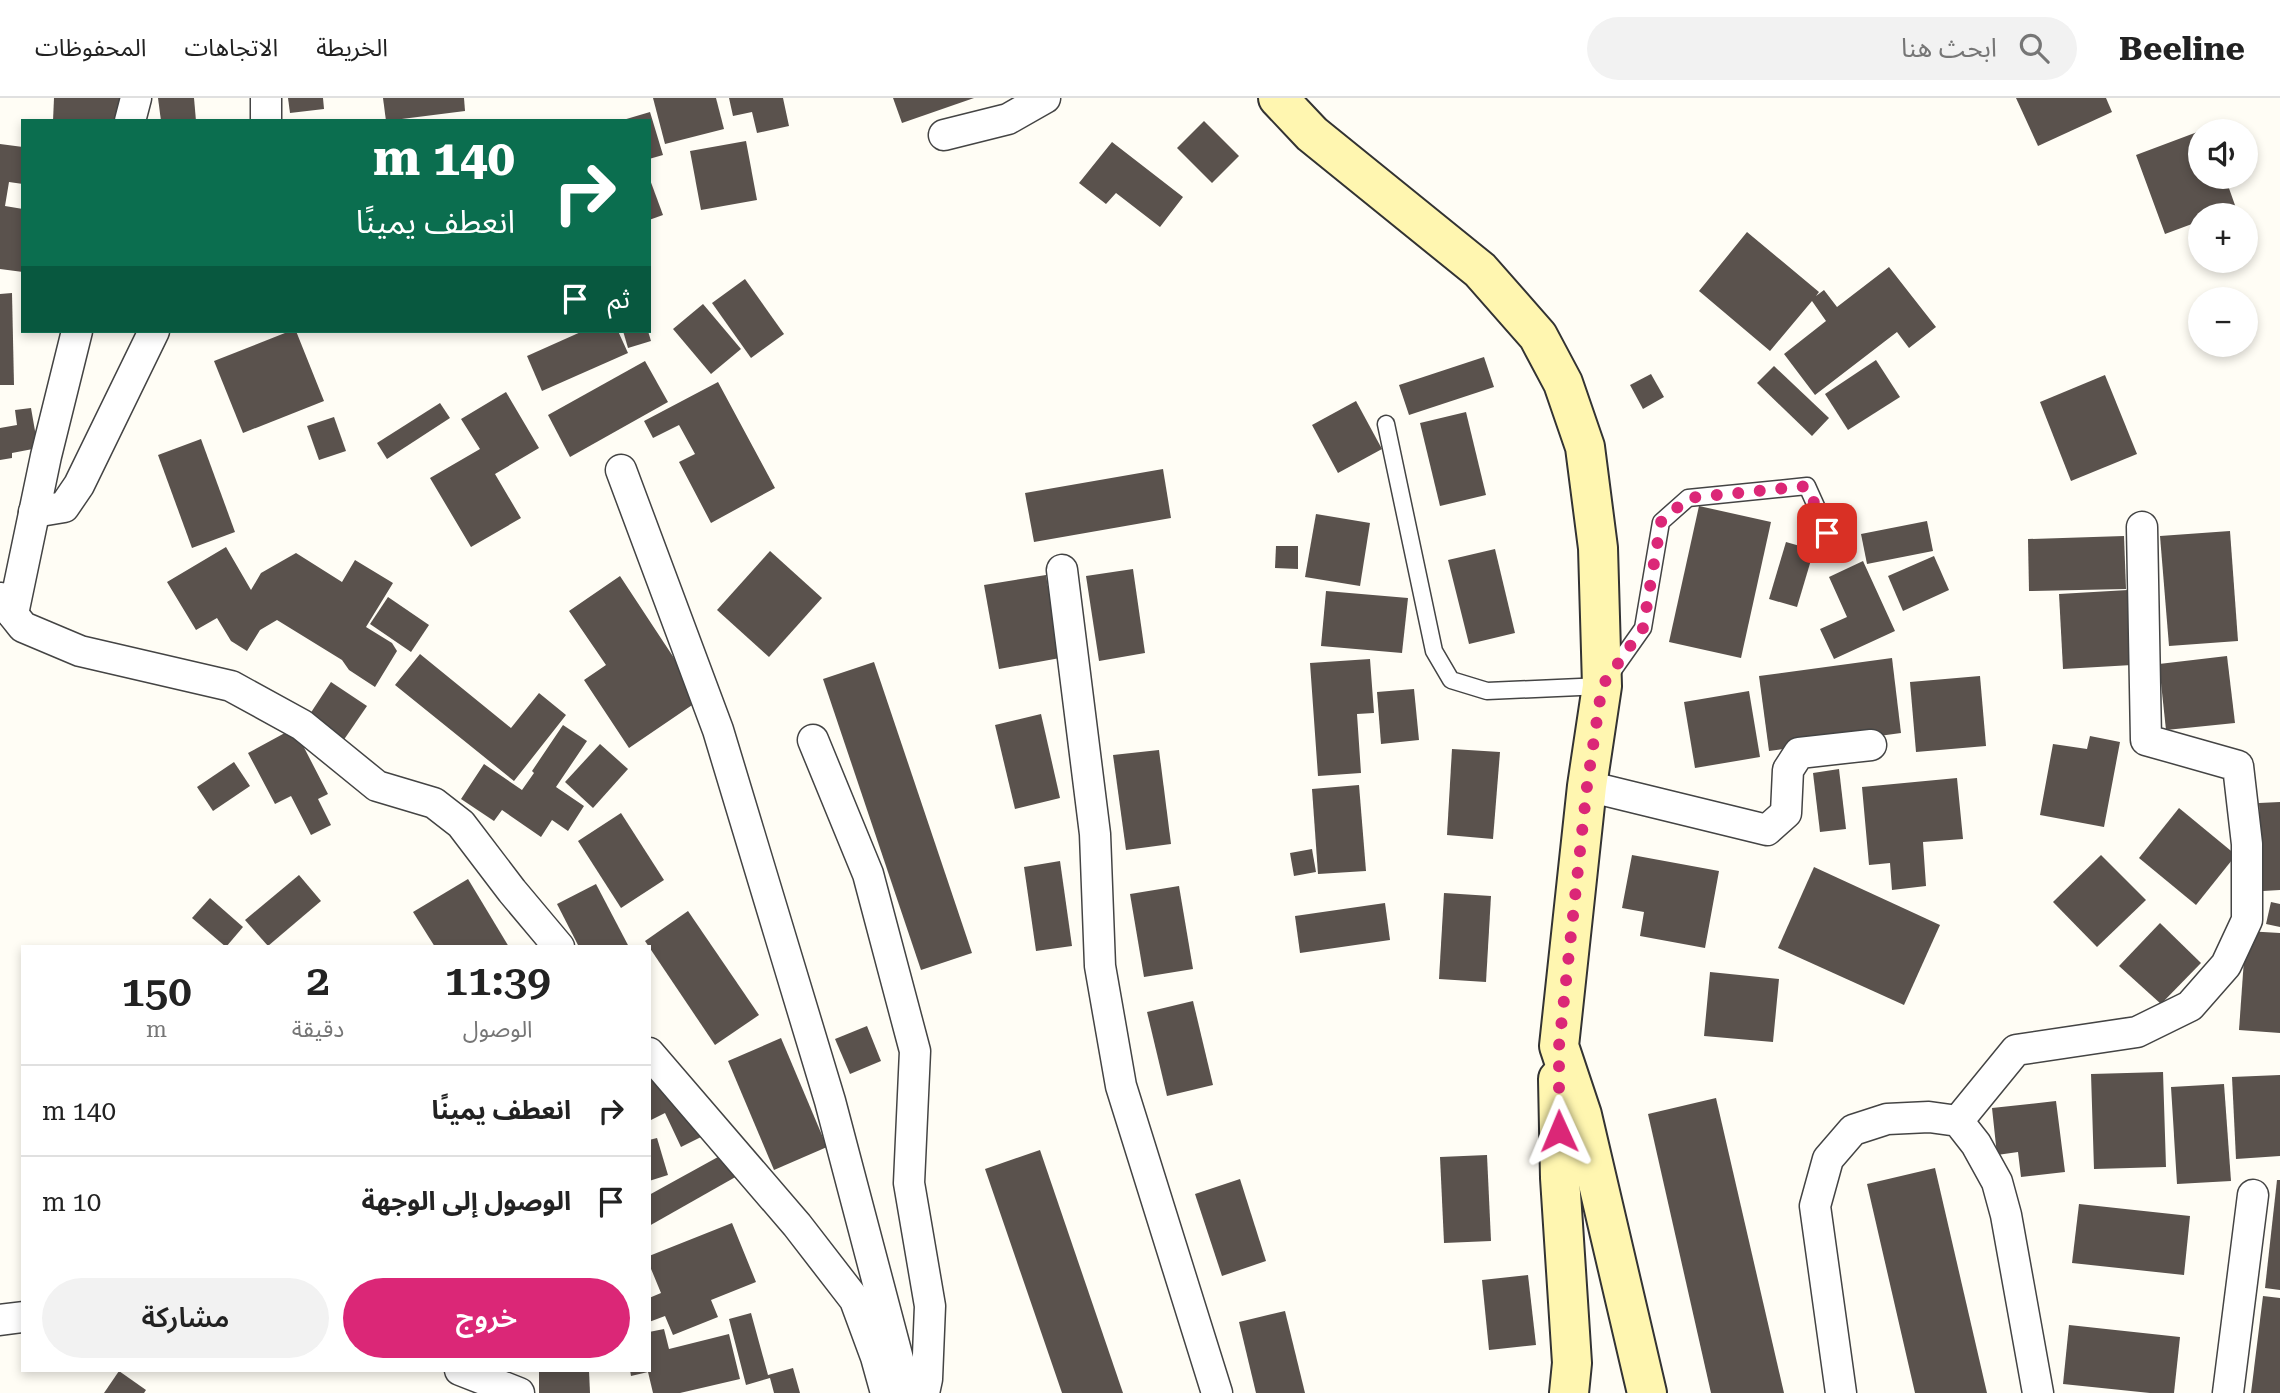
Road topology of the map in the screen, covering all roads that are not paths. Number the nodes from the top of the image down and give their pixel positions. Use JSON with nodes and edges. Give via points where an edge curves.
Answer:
{"nodes":[{"id":1,"x":136,"y":98,"type":"edge"},
{"id":2,"x":266,"y":98,"type":"edge"},
{"id":3,"x":1045,"y":98,"type":"edge"},
{"id":4,"x":1278,"y":98,"type":"edge"},
{"id":5,"x":131,"y":119,"type":"edge"},
{"id":6,"x":266,"y":119,"type":"edge"},
{"id":7,"x":944,"y":135,"type":"dead end"},
{"id":8,"x":77,"y":333,"type":"edge"},
{"id":9,"x":153,"y":333,"type":"edge"},
{"id":10,"x":1386,"y":424,"type":"dead end"},
{"id":11,"x":621,"y":470,"type":"dead end"},
{"id":12,"x":34,"y":512,"type":"junction"},
{"id":13,"x":2142,"y":527,"type":"dead end"},
{"id":14,"x":1834,"y":546,"type":"dead end"},
{"id":15,"x":1062,"y":570,"type":"dead end"},
{"id":16,"x":6,"y":606,"type":"edge"},
{"id":17,"x":1602,"y":686,"type":"junction"},
{"id":18,"x":813,"y":740,"type":"dead end"},
{"id":19,"x":1871,"y":746,"type":"dead end"},
{"id":20,"x":1587,"y":786,"type":"junction"},
{"id":21,"x":557,"y":945,"type":"edge"},
{"id":22,"x":1559,"y":1046,"type":"junction"},
{"id":23,"x":651,"y":1055,"type":"edge"},
{"id":24,"x":1958,"y":1121,"type":"junction"},
{"id":25,"x":2253,"y":1195,"type":"dead end"},
{"id":26,"x":21,"y":1317,"type":"edge"},
{"id":27,"x":0,"y":1320,"type":"edge"},
{"id":28,"x":465,"y":1372,"type":"edge"},
{"id":29,"x":519,"y":1393,"type":"edge"},
{"id":30,"x":886,"y":1393,"type":"edge"},
{"id":31,"x":907,"y":1393,"type":"edge"},
{"id":32,"x":924,"y":1393,"type":"edge"},
{"id":33,"x":1217,"y":1393,"type":"edge"},
{"id":34,"x":1569,"y":1393,"type":"edge"},
{"id":35,"x":1647,"y":1393,"type":"edge"},
{"id":36,"x":1842,"y":1393,"type":"edge"},
{"id":37,"x":2038,"y":1393,"type":"edge"},
{"id":38,"x":2228,"y":1393,"type":"edge"}],
"edges":[{"from":1,"to":5,"type":"street"},
{"from":2,"to":6,"type":"street"},
{"from":3,"to":7,"type":"street","via":[[1007,119]]},
{"from":4,"to":17,"type":"main road","via":[[1312,134],[1480,270],[1538,335],[1563,383],[1585,447],[1598,548]]},
{"from":8,"to":12,"type":"street"},
{"from":9,"to":12,"type":"street","via":[[79,485],[64,507]]},
{"from":10,"to":17,"type":"lane","via":[[1434,651],[1451,680],[1487,691]]},
{"from":11,"to":31,"type":"street","via":[[718,730],[830,1101]]},
{"from":12,"to":16,"type":"street"},
{"from":13,"to":24,"type":"street","via":[[2146,740],[2238,766],[2247,844],[2247,920],[2226,965],[2190,1006],[2137,1032],[2017,1050]]},
{"from":14,"to":17,"type":"lane","via":[[1807,486],[1688,498],[1661,522],[1643,628]]},
{"from":15,"to":33,"type":"street","via":[[1096,834],[1100,966],[1121,1086]]},
{"from":16,"to":21,"type":"street","via":[[23,626],[79,651],[231,685],[302,725],[377,786],[434,803],[461,824]]},
{"from":17,"to":20,"type":"main road"},
{"from":18,"to":32,"type":"street","via":[[868,874],[915,1051],[909,1183],[930,1306]]},
{"from":19,"to":20,"type":"street","via":[[1799,754],[1788,770],[1786,813],[1767,830]]},
{"from":20,"to":22,"type":"main road"},
{"from":22,"to":34,"type":"main road","via":[[1560,1178],[1572,1363]]},
{"from":22,"to":35,"type":"main road","via":[[1582,1115]]},
{"from":23,"to":30,"type":"street","via":[[855,1300]]},
{"from":24,"to":36,"type":"street","via":[[1887,1119],[1853,1130],[1828,1159],[1815,1206]]},
{"from":24,"to":37,"type":"street","via":[[1997,1182]]},
{"from":25,"to":38,"type":"street"},
{"from":26,"to":27,"type":"street"},
{"from":28,"to":29,"type":"street"}]}
